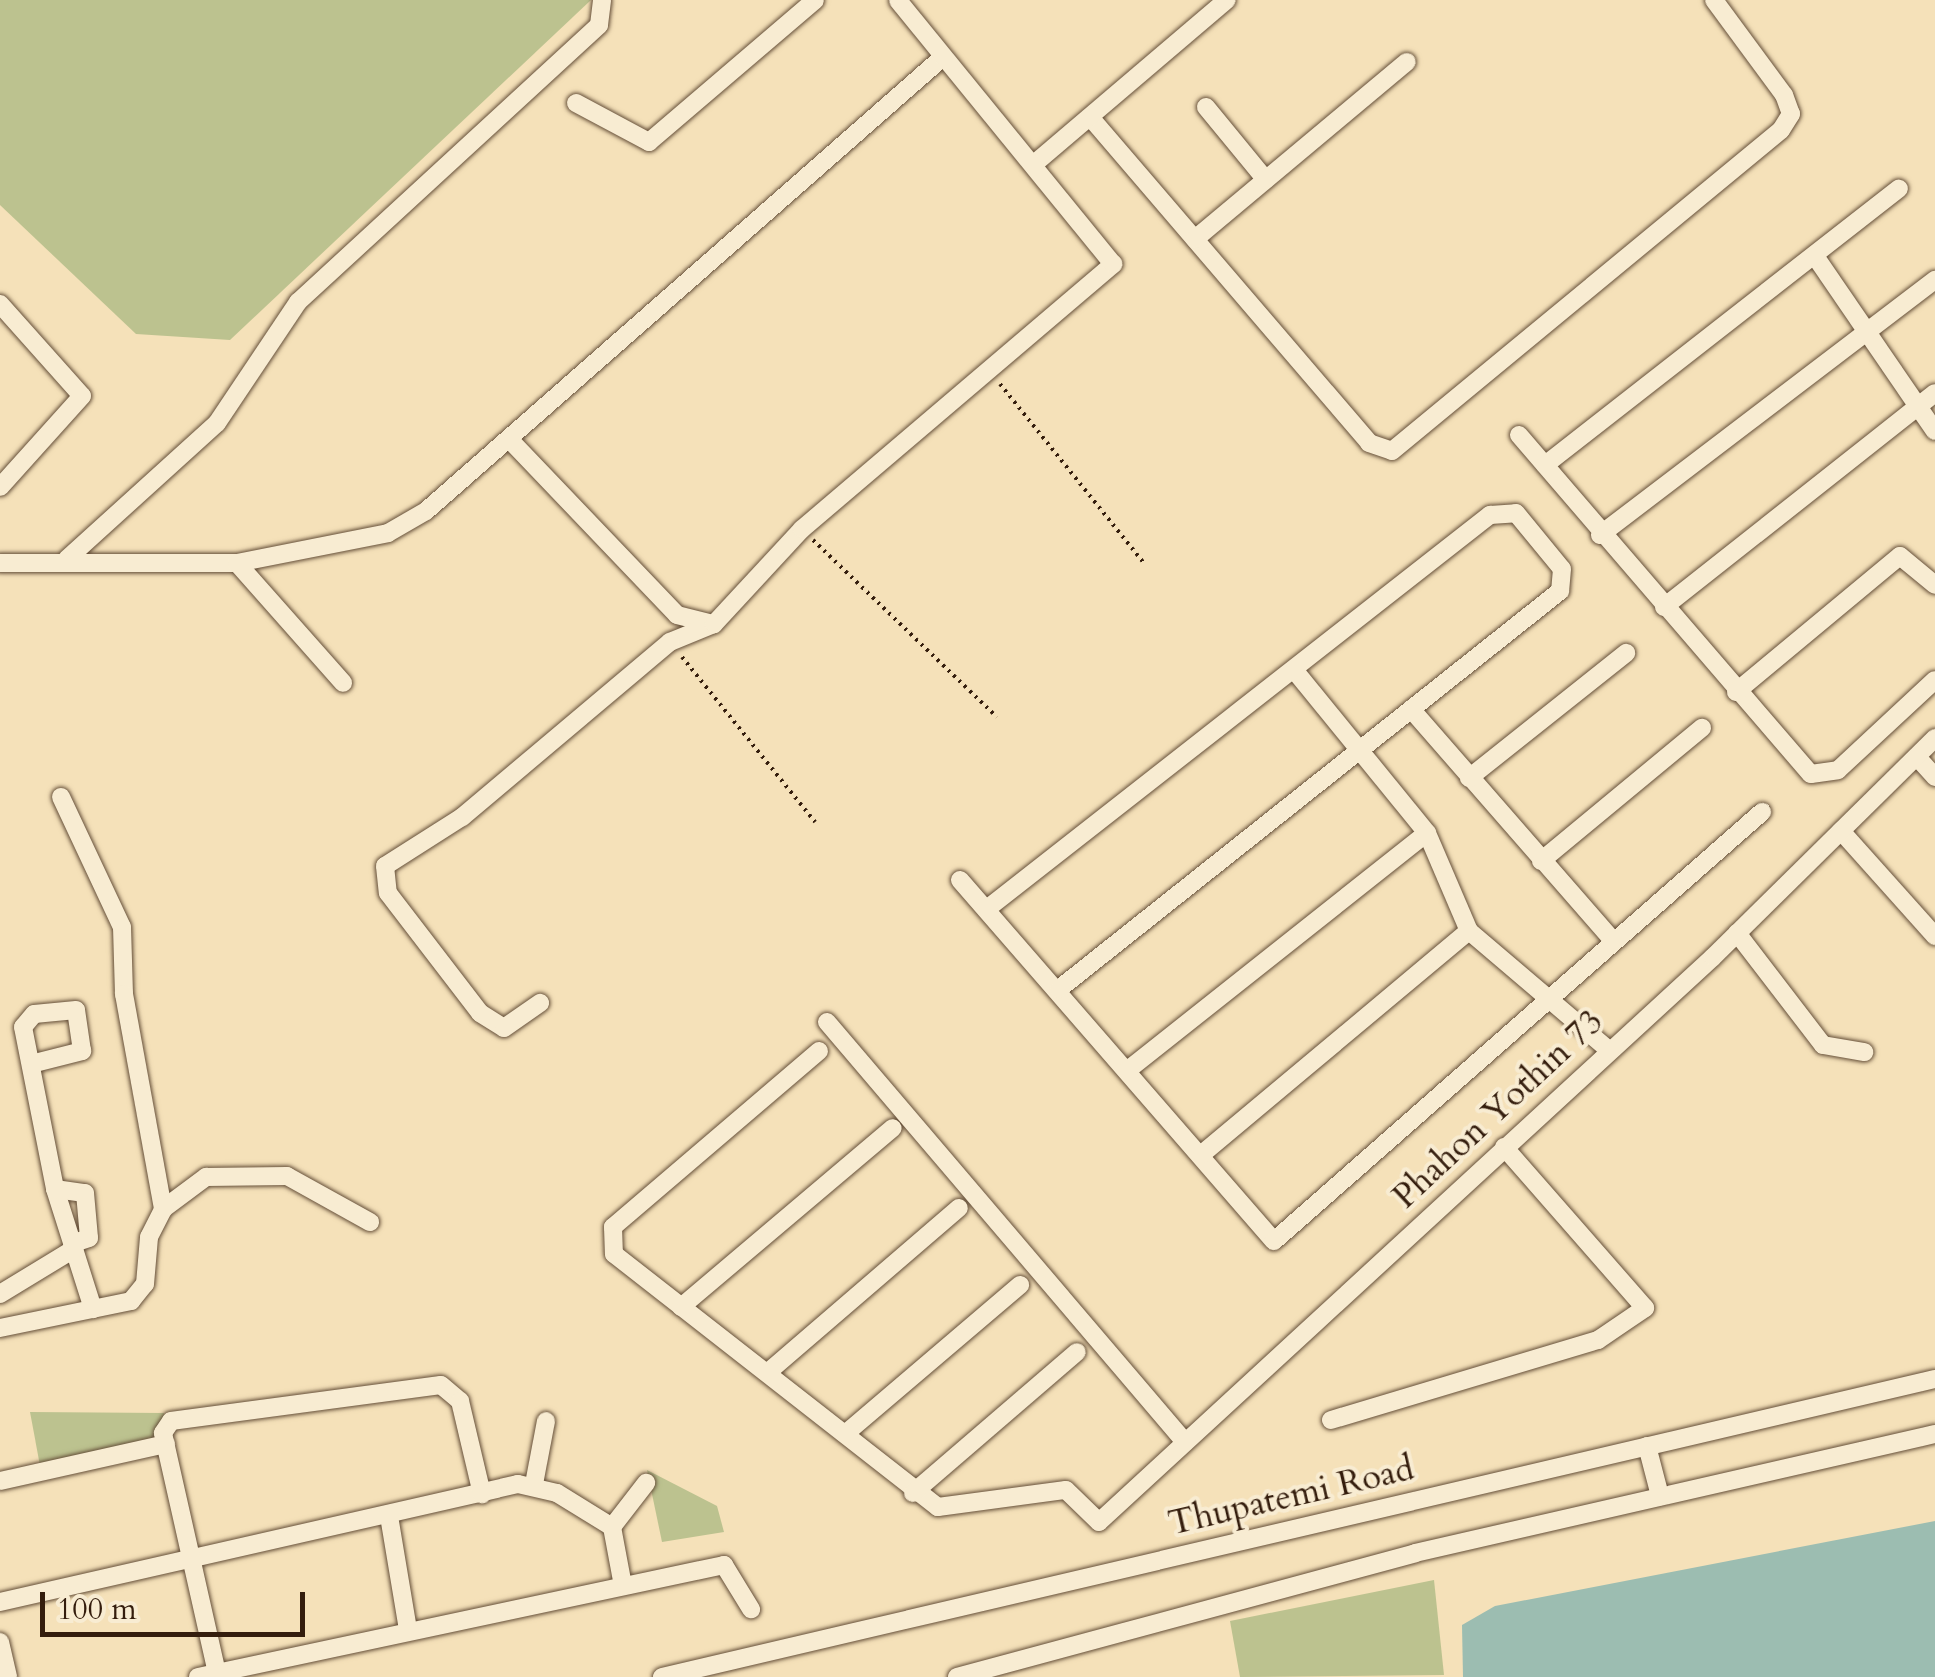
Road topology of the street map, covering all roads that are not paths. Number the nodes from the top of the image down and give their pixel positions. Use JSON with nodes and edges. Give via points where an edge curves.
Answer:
{"nodes":[{"id":1,"x":602,"y":0,"type":"edge"},
{"id":2,"x":816,"y":0,"type":"edge"},
{"id":3,"x":898,"y":0,"type":"edge"},
{"id":4,"x":1227,"y":0,"type":"edge"},
{"id":5,"x":1714,"y":0,"type":"edge"},
{"id":6,"x":943,"y":57,"type":"junction"},
{"id":7,"x":1407,"y":62,"type":"dead end"},
{"id":8,"x":576,"y":103,"type":"dead end"},
{"id":9,"x":1206,"y":106,"type":"dead end"},
{"id":10,"x":1090,"y":116,"type":"junction"},
{"id":11,"x":1034,"y":164,"type":"junction"},
{"id":12,"x":1266,"y":180,"type":"junction"},
{"id":13,"x":1899,"y":188,"type":"dead end"},
{"id":14,"x":1195,"y":239,"type":"junction"},
{"id":15,"x":1815,"y":256,"type":"junction"},
{"id":16,"x":1935,"y":280,"type":"edge"},
{"id":17,"x":0,"y":304,"type":"edge"},
{"id":18,"x":1869,"y":331,"type":"junction"},
{"id":19,"x":1935,"y":393,"type":"edge"},
{"id":20,"x":1918,"y":406,"type":"junction"},
{"id":21,"x":1935,"y":431,"type":"edge"},
{"id":22,"x":1519,"y":435,"type":"dead end"},
{"id":23,"x":510,"y":439,"type":"junction"},
{"id":24,"x":1546,"y":466,"type":"junction"},
{"id":25,"x":0,"y":487,"type":"edge"},
{"id":26,"x":1600,"y":534,"type":"junction"},
{"id":27,"x":67,"y":559,"type":"junction"},
{"id":28,"x":0,"y":562,"type":"edge"},
{"id":29,"x":237,"y":563,"type":"junction"},
{"id":30,"x":1935,"y":585,"type":"edge"},
{"id":31,"x":1664,"y":608,"type":"junction"},
{"id":32,"x":714,"y":624,"type":"junction"},
{"id":33,"x":1626,"y":653,"type":"dead end"},
{"id":34,"x":1295,"y":670,"type":"junction"},
{"id":35,"x":1935,"y":680,"type":"edge"},
{"id":36,"x":342,"y":683,"type":"dead end"},
{"id":37,"x":1736,"y":692,"type":"junction"},
{"id":38,"x":1411,"y":709,"type":"junction"},
{"id":39,"x":1702,"y":728,"type":"dead end"},
{"id":40,"x":1935,"y":738,"type":"edge"},
{"id":41,"x":1356,"y":751,"type":"junction"},
{"id":42,"x":1917,"y":756,"type":"junction"},
{"id":43,"x":1935,"y":777,"type":"edge"},
{"id":44,"x":1470,"y":778,"type":"junction"},
{"id":45,"x":61,"y":796,"type":"dead end"},
{"id":46,"x":1762,"y":812,"type":"dead end"},
{"id":47,"x":1842,"y":831,"type":"junction"},
{"id":48,"x":1427,"y":833,"type":"junction"},
{"id":49,"x":1541,"y":862,"type":"junction"},
{"id":50,"x":960,"y":880,"type":"dead end"},
{"id":51,"x":988,"y":908,"type":"junction"},
{"id":52,"x":1469,"y":931,"type":"junction"},
{"id":53,"x":1737,"y":934,"type":"junction"},
{"id":54,"x":1935,"y":936,"type":"edge"},
{"id":55,"x":1611,"y":938,"type":"junction"},
{"id":56,"x":1059,"y":990,"type":"junction"},
{"id":57,"x":1550,"y":995,"type":"junction"},
{"id":58,"x":540,"y":1003,"type":"dead end"},
{"id":59,"x":827,"y":1022,"type":"dead end"},
{"id":60,"x":1609,"y":1050,"type":"junction"},
{"id":61,"x":819,"y":1051,"type":"dead end"},
{"id":62,"x":1864,"y":1052,"type":"dead end"},
{"id":63,"x":31,"y":1064,"type":"dead end"},
{"id":64,"x":1128,"y":1069,"type":"junction"},
{"id":65,"x":893,"y":1128,"type":"dead end"},
{"id":66,"x":1504,"y":1147,"type":"junction"},
{"id":67,"x":1202,"y":1154,"type":"junction"},
{"id":68,"x":55,"y":1189,"type":"junction"},
{"id":69,"x":163,"y":1208,"type":"junction"},
{"id":70,"x":959,"y":1208,"type":"dead end"},
{"id":71,"x":370,"y":1222,"type":"dead end"},
{"id":72,"x":73,"y":1247,"type":"junction"},
{"id":73,"x":1020,"y":1284,"type":"dead end"},
{"id":74,"x":0,"y":1294,"type":"edge"},
{"id":75,"x":682,"y":1307,"type":"junction"},
{"id":76,"x":93,"y":1309,"type":"junction"},
{"id":77,"x":0,"y":1328,"type":"edge"},
{"id":78,"x":1077,"y":1352,"type":"dead end"},
{"id":79,"x":767,"y":1373,"type":"junction"},
{"id":80,"x":1935,"y":1379,"type":"edge"},
{"id":81,"x":1331,"y":1420,"type":"dead end"},
{"id":82,"x":546,"y":1422,"type":"dead end"},
{"id":83,"x":845,"y":1434,"type":"junction"},
{"id":84,"x":1935,"y":1434,"type":"edge"},
{"id":85,"x":1185,"y":1442,"type":"junction"},
{"id":86,"x":166,"y":1444,"type":"junction"},
{"id":87,"x":1647,"y":1446,"type":"junction"},
{"id":88,"x":0,"y":1481,"type":"edge"},
{"id":89,"x":646,"y":1483,"type":"dead end"},
{"id":90,"x":534,"y":1484,"type":"junction"},
{"id":91,"x":913,"y":1493,"type":"junction"},
{"id":92,"x":482,"y":1494,"type":"junction"},
{"id":93,"x":1660,"y":1496,"type":"junction"},
{"id":94,"x":389,"y":1516,"type":"junction"},
{"id":95,"x":612,"y":1527,"type":"junction"},
{"id":96,"x":193,"y":1560,"type":"junction"},
{"id":97,"x":623,"y":1586,"type":"junction"},
{"id":98,"x":0,"y":1602,"type":"edge"},
{"id":99,"x":750,"y":1609,"type":"dead end"},
{"id":100,"x":408,"y":1630,"type":"junction"},
{"id":101,"x":0,"y":1642,"type":"edge"},
{"id":102,"x":257,"y":1670,"type":"edge"},
{"id":103,"x":217,"y":1673,"type":"junction"},
{"id":104,"x":8,"y":1677,"type":"edge"},
{"id":105,"x":198,"y":1677,"type":"edge"},
{"id":106,"x":662,"y":1677,"type":"edge"},
{"id":107,"x":957,"y":1677,"type":"edge"}],
"edges":[{"from":1,"to":27,"type":"street","via":[[599,26],[298,302],[217,423]]},
{"from":2,"to":8,"type":"street","via":[[649,142]]},
{"from":3,"to":6,"type":"street"},
{"from":4,"to":10,"type":"street"},
{"from":5,"to":14,"type":"street","via":[[1784,95],[1791,114],[1781,130],[1392,451],[1368,442]]},
{"from":6,"to":11,"type":"street"},
{"from":6,"to":23,"type":"street"},
{"from":7,"to":12,"type":"street"},
{"from":9,"to":12,"type":"street"},
{"from":10,"to":11,"type":"street"},
{"from":10,"to":14,"type":"street"},
{"from":11,"to":32,"type":"street","via":[[1113,264],[802,529]]},
{"from":12,"to":14,"type":"street"},
{"from":13,"to":15,"type":"street"},
{"from":15,"to":18,"type":"street"},
{"from":15,"to":24,"type":"street"},
{"from":16,"to":18,"type":"street"},
{"from":17,"to":25,"type":"street","via":[[82,396]]},
{"from":18,"to":20,"type":"street"},
{"from":18,"to":26,"type":"street"},
{"from":19,"to":20,"type":"street"},
{"from":20,"to":21,"type":"street"},
{"from":20,"to":31,"type":"street"},
{"from":22,"to":24,"type":"street"},
{"from":23,"to":29,"type":"street","via":[[388,533]]},
{"from":23,"to":32,"type":"street","via":[[677,615]]},
{"from":24,"to":26,"type":"street"},
{"from":26,"to":31,"type":"street"},
{"from":27,"to":28,"type":"street"},
{"from":27,"to":29,"type":"street"},
{"from":29,"to":36,"type":"street"},
{"from":30,"to":37,"type":"street","via":[[1900,556]]},
{"from":31,"to":37,"type":"street"},
{"from":32,"to":58,"type":"street","via":[[670,642],[462,817],[385,866],[388,893],[480,1013],[504,1028]]},
{"from":33,"to":44,"type":"street"},
{"from":34,"to":38,"type":"street","via":[[1490,515],[1516,514],[1566,580]]},
{"from":34,"to":41,"type":"street"},
{"from":34,"to":51,"type":"street"},
{"from":35,"to":37,"type":"street","via":[[1824,776],[1801,765]]},
{"from":38,"to":41,"type":"street"},
{"from":38,"to":44,"type":"street"},
{"from":39,"to":49,"type":"street"},
{"from":40,"to":42,"type":"street","name":"Phahon Yothin 73"},
{"from":41,"to":48,"type":"street"},
{"from":41,"to":56,"type":"street"},
{"from":42,"to":43,"type":"street"},
{"from":42,"to":47,"type":"street","name":"Phahon Yothin 73"},
{"from":44,"to":49,"type":"street"},
{"from":45,"to":69,"type":"street","via":[[122,926],[124,994]]},
{"from":46,"to":55,"type":"street"},
{"from":47,"to":53,"type":"street","name":"Phahon Yothin 73"},
{"from":47,"to":54,"type":"street"},
{"from":48,"to":52,"type":"street"},
{"from":48,"to":64,"type":"street"},
{"from":49,"to":55,"type":"street"},
{"from":50,"to":51,"type":"street"},
{"from":51,"to":56,"type":"street"},
{"from":52,"to":57,"type":"street"},
{"from":52,"to":67,"type":"street"},
{"from":53,"to":60,"type":"street","name":"Phahon Yothin 73"},
{"from":53,"to":62,"type":"street","via":[[1823,1045]]},
{"from":55,"to":57,"type":"street"},
{"from":56,"to":64,"type":"street"},
{"from":57,"to":60,"type":"street"},
{"from":57,"to":67,"type":"street","via":[[1274,1241]]},
{"from":59,"to":85,"type":"street"},
{"from":60,"to":66,"type":"street","name":"Phahon Yothin 73"},
{"from":61,"to":75,"type":"street","via":[[613,1227],[614,1254]]},
{"from":63,"to":68,"type":"street"},
{"from":64,"to":67,"type":"street"},
{"from":65,"to":75,"type":"street"},
{"from":66,"to":81,"type":"street","via":[[1644,1308],[1598,1340]]},
{"from":66,"to":85,"type":"street","name":"Phahon Yothin 73"},
{"from":68,"to":72,"type":"street"},
{"from":68,"to":72,"type":"street","via":[[85,1193],[89,1238]]},
{"from":69,"to":71,"type":"street","via":[[206,1177],[245,1170],[309,1182]]},
{"from":69,"to":76,"type":"street","via":[[140,1294]]},
{"from":70,"to":79,"type":"street"},
{"from":72,"to":74,"type":"street"},
{"from":72,"to":76,"type":"street"},
{"from":73,"to":83,"type":"street"},
{"from":75,"to":79,"type":"street"},
{"from":76,"to":77,"type":"street"},
{"from":78,"to":91,"type":"street"},
{"from":79,"to":83,"type":"street"},
{"from":80,"to":87,"type":"street","name":"Thupatemi Road"},
{"from":82,"to":90,"type":"street"},
{"from":83,"to":91,"type":"street"},
{"from":84,"to":93,"type":"street"},
{"from":85,"to":91,"type":"street","name":"Phahon Yothin 73","via":[[1098,1522],[1066,1490],[960,1511]]},
{"from":86,"to":88,"type":"street"},
{"from":86,"to":92,"type":"street","via":[[176,1420],[441,1385],[460,1401]]},
{"from":86,"to":96,"type":"street"},
{"from":87,"to":93,"type":"street"},
{"from":87,"to":106,"type":"street","name":"Thupatemi Road"},
{"from":89,"to":95,"type":"street"},
{"from":90,"to":92,"type":"street"},
{"from":90,"to":95,"type":"street"},
{"from":92,"to":94,"type":"street"},
{"from":93,"to":107,"type":"street","via":[[1151,1619]]},
{"from":94,"to":96,"type":"street"},
{"from":94,"to":100,"type":"street"},
{"from":95,"to":97,"type":"street"},
{"from":96,"to":98,"type":"street"},
{"from":96,"to":103,"type":"street"},
{"from":97,"to":99,"type":"street","via":[[724,1565]]},
{"from":97,"to":100,"type":"street"},
{"from":100,"to":102,"type":"street"},
{"from":101,"to":104,"type":"street"},
{"from":102,"to":103,"type":"street"},
{"from":103,"to":105,"type":"street"}]}
